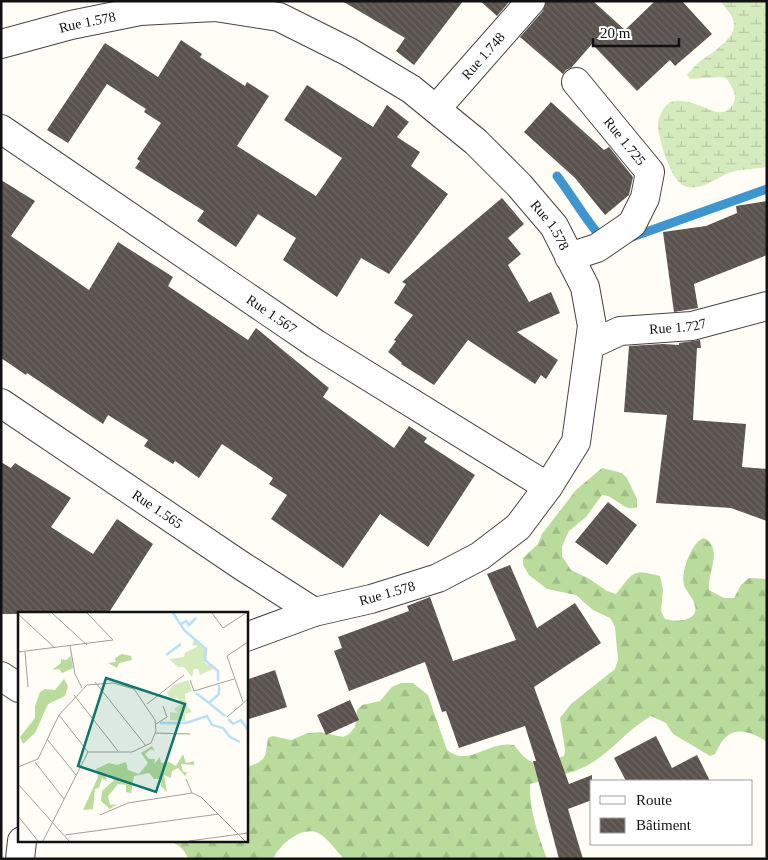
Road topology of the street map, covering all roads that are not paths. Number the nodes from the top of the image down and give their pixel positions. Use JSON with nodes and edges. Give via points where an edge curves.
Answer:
{"nodes":[{"id":1,"x":531,"y":1,"type":"edge"},
{"id":2,"x":1,"y":44,"type":"edge"},
{"id":3,"x":576,"y":82,"type":"dead end"},
{"id":4,"x":436,"y":109,"type":"junction"},
{"id":5,"x":1,"y":129,"type":"edge"},
{"id":6,"x":569,"y":257,"type":"junction"},
{"id":7,"x":767,"y":306,"type":"edge"},
{"id":8,"x":590,"y":345,"type":"junction"},
{"id":9,"x":1,"y":402,"type":"edge"},
{"id":10,"x":548,"y":487,"type":"junction"},
{"id":11,"x":314,"y":612,"type":"junction"},
{"id":12,"x":248,"y":636,"type":"edge"},
{"id":13,"x":1,"y":676,"type":"edge"},
{"id":14,"x":18,"y":687,"type":"edge"},
{"id":15,"x":22,"y":842,"type":"edge"},
{"id":16,"x":20,"y":859,"type":"edge"}],
"edges":[{"from":1,"to":4,"type":"street","name":"Rue 1.748"},
{"from":2,"to":4,"type":"street","name":"Rue 1.578","via":[[140,11],[215,7],[279,17],[411,88]]},
{"from":3,"to":6,"type":"street","name":"Rue 1.725","via":[[650,172],[645,198],[632,224],[597,248]]},
{"from":4,"to":6,"type":"street","name":"Rue 1.578","via":[[520,185],[554,226]]},
{"from":5,"to":10,"type":"street","name":"Rue 1.567","via":[[316,344]]},
{"from":6,"to":8,"type":"street","name":"Rue 1.578","via":[[585,287],[592,326]]},
{"from":7,"to":8,"type":"street","name":"Rue 1.727","via":[[692,326],[620,331]]},
{"from":8,"to":10,"type":"street","name":"Rue 1.578","via":[[576,442]]},
{"from":9,"to":11,"type":"street","name":"Rue 1.565"},
{"from":10,"to":11,"type":"street","name":"Rue 1.578","via":[[518,527],[480,556],[438,578],[371,599]]},
{"from":11,"to":12,"type":"street","name":"Rue 1.578"},
{"from":13,"to":14,"type":"street"},
{"from":15,"to":16,"type":"street"}]}
